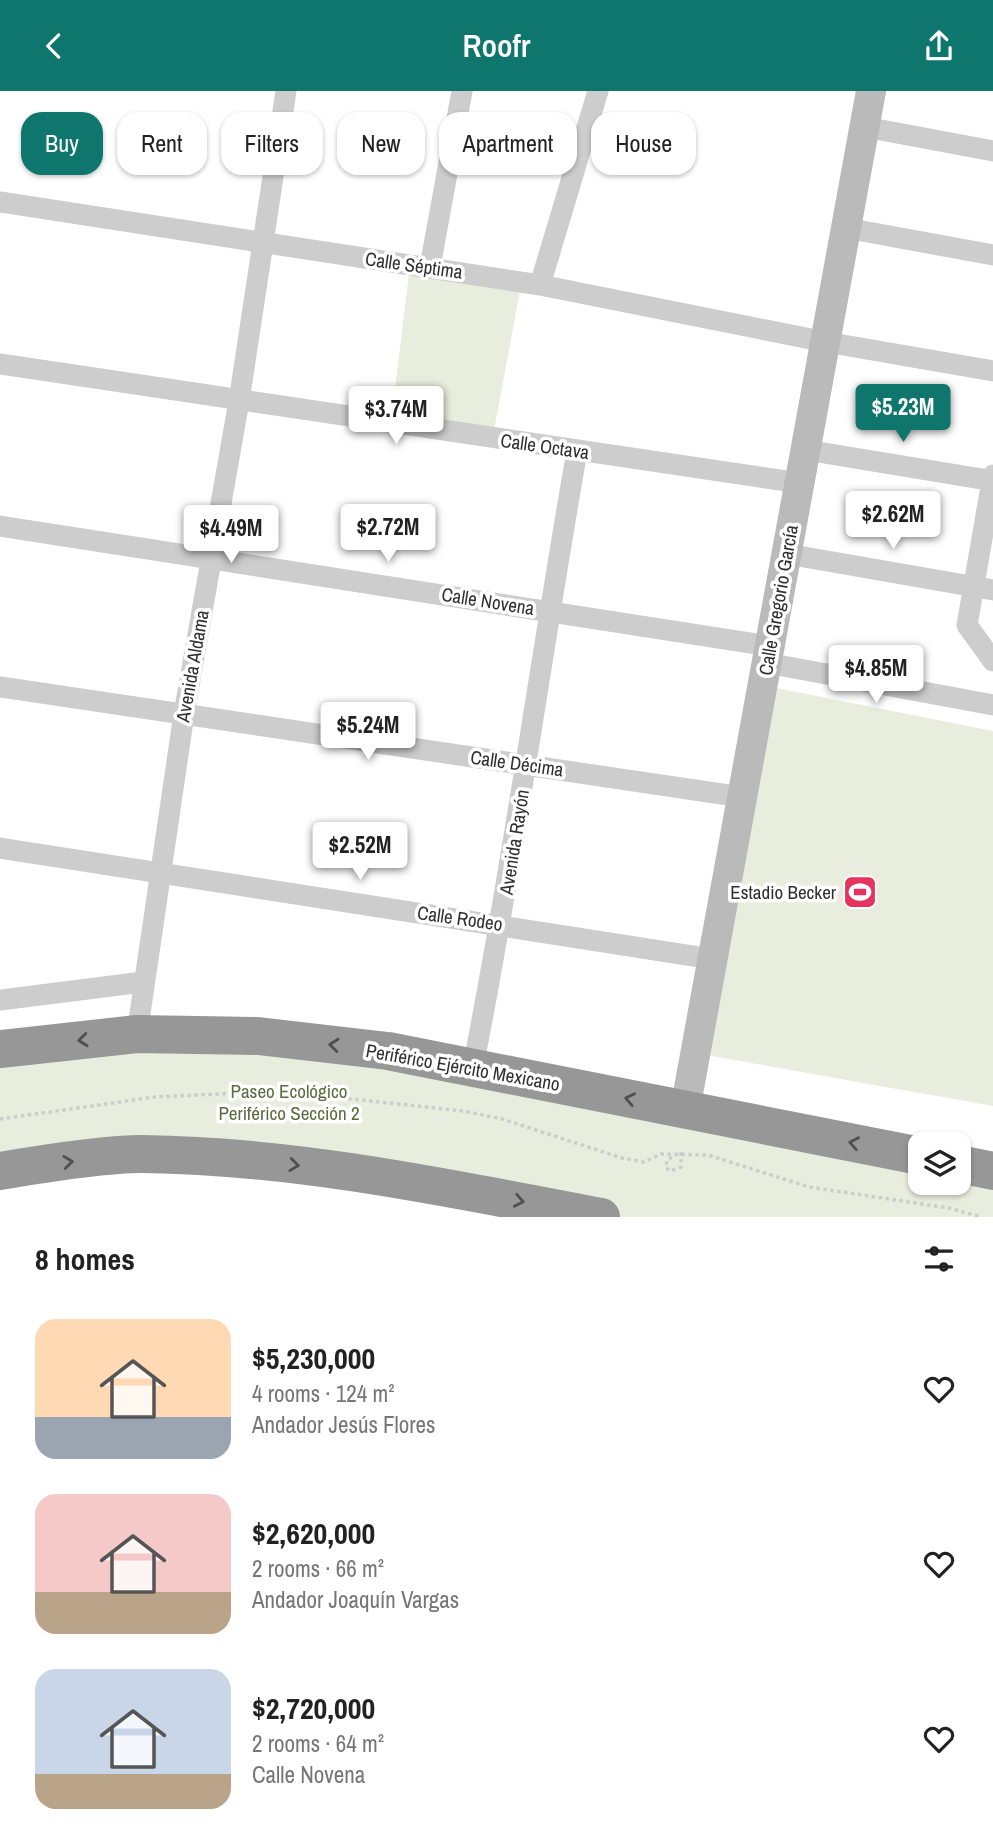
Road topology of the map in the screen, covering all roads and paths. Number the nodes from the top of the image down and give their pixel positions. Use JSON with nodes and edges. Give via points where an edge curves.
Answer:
{"nodes":[{"id":1,"x":286,"y":91,"type":"edge"},
{"id":2,"x":462,"y":91,"type":"edge"},
{"id":3,"x":598,"y":91,"type":"edge"},
{"id":4,"x":871,"y":91,"type":"edge"},
{"id":5,"x":865,"y":127,"type":"junction"},
{"id":6,"x":993,"y":151,"type":"edge"},
{"id":7,"x":0,"y":202,"type":"edge"},
{"id":8,"x":846,"y":227,"type":"junction"},
{"id":9,"x":261,"y":244,"type":"junction"},
{"id":10,"x":993,"y":255,"type":"edge"},
{"id":11,"x":430,"y":267,"type":"junction"},
{"id":12,"x":540,"y":285,"type":"junction"},
{"id":13,"x":825,"y":342,"type":"junction"},
{"id":14,"x":0,"y":364,"type":"edge"},
{"id":15,"x":993,"y":371,"type":"edge"},
{"id":16,"x":239,"y":401,"type":"junction"},
{"id":17,"x":806,"y":450,"type":"junction"},
{"id":18,"x":577,"y":451,"type":"junction"},
{"id":19,"x":993,"y":479,"type":"edge"},
{"id":20,"x":800,"y":483,"type":"junction"},
{"id":21,"x":0,"y":526,"type":"edge"},
{"id":22,"x":787,"y":554,"type":"junction"},
{"id":23,"x":211,"y":559,"type":"junction"},
{"id":24,"x":983,"y":588,"type":"edge"},
{"id":25,"x":549,"y":610,"type":"junction"},
{"id":26,"x":768,"y":655,"type":"junction"},
{"id":27,"x":993,"y":661,"type":"edge"},
{"id":28,"x":0,"y":687,"type":"edge"},
{"id":29,"x":993,"y":703,"type":"edge"},
{"id":30,"x":184,"y":715,"type":"junction"},
{"id":31,"x":527,"y":764,"type":"junction"},
{"id":32,"x":742,"y":797,"type":"junction"},
{"id":33,"x":0,"y":848,"type":"edge"},
{"id":34,"x":160,"y":874,"type":"junction"},
{"id":35,"x":501,"y":924,"type":"junction"},
{"id":36,"x":713,"y":959,"type":"junction"},
{"id":37,"x":143,"y":982,"type":"junction"},
{"id":38,"x":0,"y":1000,"type":"edge"},
{"id":39,"x":137,"y":1034,"type":"junction"},
{"id":40,"x":0,"y":1049,"type":"edge"},
{"id":41,"x":473,"y":1067,"type":"junction"},
{"id":42,"x":685,"y":1110,"type":"junction"},
{"id":43,"x":0,"y":1119,"type":"edge"},
{"id":44,"x":681,"y":1152,"type":"junction"},
{"id":45,"x":908,"y":1154,"type":"edge"},
{"id":46,"x":971,"y":1166,"type":"edge"},
{"id":47,"x":0,"y":1171,"type":"edge"},
{"id":48,"x":993,"y":1171,"type":"edge"},
{"id":49,"x":601,"y":1217,"type":"edge"},
{"id":50,"x":981,"y":1217,"type":"edge"}],
"edges":[{"from":1,"to":9,"type":"street","name":"Avenida Aldama"},
{"from":2,"to":11,"type":"street"},
{"from":3,"to":12,"type":"street"},
{"from":4,"to":5,"type":"street","name":"Calle Gregorio García"},
{"from":5,"to":6,"type":"street"},
{"from":5,"to":8,"type":"street","name":"Calle Gregorio García"},
{"from":7,"to":9,"type":"street","name":"Calle Séptima"},
{"from":8,"to":10,"type":"street"},
{"from":8,"to":13,"type":"street","name":"Calle Gregorio García"},
{"from":9,"to":11,"type":"street","name":"Calle Séptima"},
{"from":9,"to":16,"type":"street","name":"Avenida Aldama"},
{"from":11,"to":12,"type":"street","name":"Calle Séptima"},
{"from":12,"to":13,"type":"street","name":"Calle Séptima"},
{"from":13,"to":15,"type":"street","name":"Calle Séptima"},
{"from":13,"to":17,"type":"street","name":"Calle Gregorio García"},
{"from":14,"to":16,"type":"street","name":"Calle Octava"},
{"from":16,"to":18,"type":"street","name":"Calle Octava"},
{"from":16,"to":23,"type":"street","name":"Avenida Aldama"},
{"from":17,"to":19,"type":"street"},
{"from":17,"to":20,"type":"street","name":"Calle Gregorio García"},
{"from":18,"to":20,"type":"street","name":"Calle Octava"},
{"from":18,"to":25,"type":"street","name":"Avenida Rayón"},
{"from":19,"to":24,"type":"street"},
{"from":20,"to":22,"type":"street","name":"Calle Gregorio García"},
{"from":21,"to":23,"type":"street","name":"Calle Novena"},
{"from":22,"to":24,"type":"street"},
{"from":22,"to":26,"type":"street","name":"Calle Gregorio García"},
{"from":23,"to":25,"type":"street","name":"Calle Novena"},
{"from":23,"to":30,"type":"street","name":"Avenida Aldama"},
{"from":24,"to":27,"type":"street","via":[[967,625]]},
{"from":25,"to":26,"type":"street","name":"Calle Novena"},
{"from":25,"to":31,"type":"street","name":"Avenida Rayón"},
{"from":26,"to":29,"type":"street","name":"Calle Novena"},
{"from":26,"to":32,"type":"street","name":"Calle Gregorio García"},
{"from":28,"to":30,"type":"street","name":"Calle Décima"},
{"from":30,"to":31,"type":"street","name":"Calle Décima"},
{"from":30,"to":34,"type":"street","name":"Avenida Aldama"},
{"from":31,"to":32,"type":"street","name":"Calle Décima"},
{"from":31,"to":35,"type":"street","name":"Avenida Rayón"},
{"from":32,"to":36,"type":"street","name":"Calle Gregorio García"},
{"from":33,"to":34,"type":"street","name":"Calle Rodeo"},
{"from":34,"to":35,"type":"street","name":"Calle Rodeo"},
{"from":34,"to":37,"type":"street","name":"Avenida Aldama"},
{"from":35,"to":36,"type":"street","name":"Calle Rodeo"},
{"from":35,"to":41,"type":"street","name":"Avenida Rayón"},
{"from":36,"to":42,"type":"street","name":"Calle Gregorio García"},
{"from":37,"to":38,"type":"street"},
{"from":37,"to":39,"type":"street","name":"Avenida Aldama"},
{"from":39,"to":40,"type":"highway","name":"Periférico Ejército Mexicano","one_way":true},
{"from":41,"to":39,"type":"highway","name":"Periférico Ejército Mexicano","one_way":true,"via":[[388,1051],[258,1036]]},
{"from":42,"to":41,"type":"highway","name":"Periférico Ejército Mexicano","one_way":true},
{"from":45,"to":42,"type":"highway","name":"Periférico Ejército Mexicano","one_way":true},
{"from":43,"to":44,"type":"path","via":[[155,1097],[238,1093],[343,1098],[502,1119],[644,1162]]},
{"from":44,"to":44,"type":"path","via":[[681,1167],[670,1171],[667,1160]]},
{"from":44,"to":50,"type":"path","via":[[708,1155],[809,1187]]},
{"from":46,"to":48,"type":"highway"},
{"from":47,"to":49,"type":"highway","one_way":true,"via":[[140,1154],[257,1160],[382,1176]]}]}
